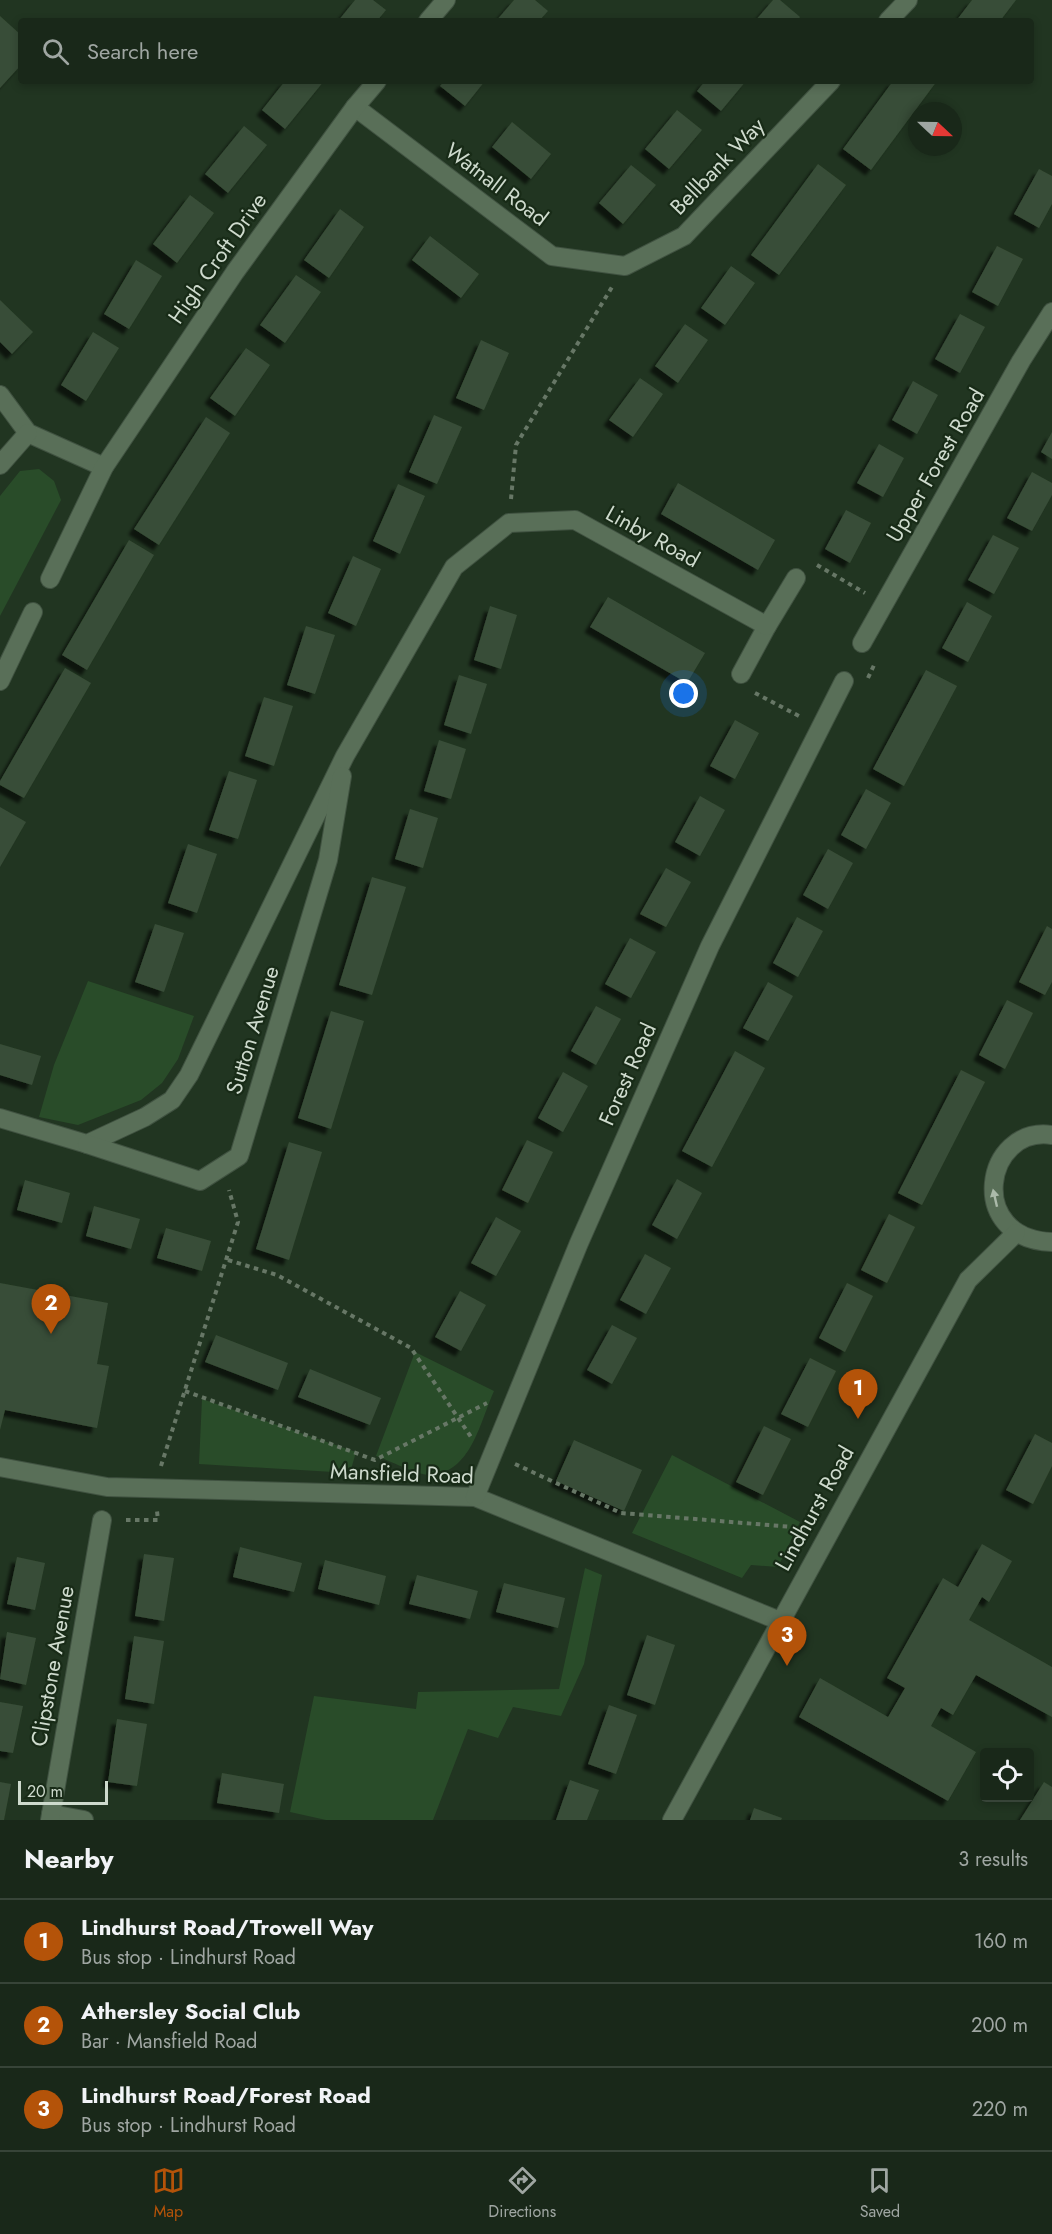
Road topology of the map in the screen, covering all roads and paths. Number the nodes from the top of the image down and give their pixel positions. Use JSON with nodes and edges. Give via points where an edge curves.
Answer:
{"nodes":[{"id":1,"x":446,"y":0,"type":"edge"},
{"id":2,"x":908,"y":0,"type":"edge"},
{"id":3,"x":431,"y":18,"type":"edge"},
{"id":4,"x":891,"y":18,"type":"edge"},
{"id":5,"x":374,"y":84,"type":"edge"},
{"id":6,"x":828,"y":84,"type":"edge"},
{"id":7,"x":355,"y":107,"type":"junction"},
{"id":8,"x":625,"y":266,"type":"junction"},
{"id":9,"x":1052,"y":312,"type":"edge"},
{"id":10,"x":0,"y":395,"type":"edge"},
{"id":11,"x":28,"y":433,"type":"junction"},
{"id":12,"x":0,"y":465,"type":"edge"},
{"id":13,"x":104,"y":467,"type":"junction"},
{"id":14,"x":509,"y":523,"type":"junction"},
{"id":15,"x":796,"y":578,"type":"joint"},
{"id":16,"x":50,"y":579,"type":"dead end"},
{"id":17,"x":884,"y":603,"type":"junction"},
{"id":18,"x":33,"y":612,"type":"dead end"},
{"id":19,"x":767,"y":626,"type":"junction"},
{"id":20,"x":862,"y":643,"type":"dead end"},
{"id":21,"x":741,"y":674,"type":"joint"},
{"id":22,"x":0,"y":681,"type":"edge"},
{"id":23,"x":844,"y":681,"type":"dead end"},
{"id":24,"x":820,"y":727,"type":"junction"},
{"id":25,"x":345,"y":756,"type":"junction"},
{"id":26,"x":0,"y":1118,"type":"edge"},
{"id":27,"x":1052,"y":1135,"type":"edge"},
{"id":28,"x":87,"y":1144,"type":"junction"},
{"id":29,"x":223,"y":1166,"type":"junction"},
{"id":30,"x":1016,"y":1233,"type":"junction"},
{"id":31,"x":1052,"y":1242,"type":"edge"},
{"id":32,"x":519,"y":1387,"type":"junction"},
{"id":33,"x":185,"y":1391,"type":"junction"},
{"id":34,"x":0,"y":1467,"type":"edge"},
{"id":35,"x":153,"y":1490,"type":"junction"},
{"id":36,"x":474,"y":1497,"type":"junction"},
{"id":37,"x":102,"y":1520,"type":"dead end"},
{"id":38,"x":780,"y":1620,"type":"junction"},
{"id":39,"x":51,"y":1817,"type":"edge"},
{"id":40,"x":84,"y":1820,"type":"edge"},
{"id":41,"x":672,"y":1820,"type":"edge"}],
"edges":[{"from":1,"to":3,"type":"street"},
{"from":2,"to":4,"type":"street"},
{"from":5,"to":7,"type":"street","name":"High Croft Drive"},
{"from":6,"to":8,"type":"street","name":"Bellbank Way","via":[[684,237]]},
{"from":7,"to":8,"type":"street","name":"Watnall Road","via":[[552,256]]},
{"from":7,"to":13,"type":"street","name":"High Croft Drive","via":[[235,272]]},
{"from":8,"to":14,"type":"path","via":[[516,445]]},
{"from":9,"to":17,"type":"street","name":"Upper Forest Road"},
{"from":10,"to":11,"type":"street"},
{"from":11,"to":12,"type":"street"},
{"from":11,"to":13,"type":"street"},
{"from":13,"to":16,"type":"street","name":"High Croft Drive"},
{"from":14,"to":19,"type":"street","name":"Linby Road","via":[[575,520]]},
{"from":14,"to":25,"type":"street","name":"Sutton Avenue","via":[[454,567]]},
{"from":15,"to":17,"type":"path","via":[[806,559]]},
{"from":15,"to":19,"type":"street"},
{"from":17,"to":20,"type":"street","name":"Upper Forest Road"},
{"from":18,"to":22,"type":"street"},
{"from":19,"to":21,"type":"street"},
{"from":21,"to":24,"type":"path","via":[[737,683]]},
{"from":23,"to":24,"type":"street","name":"Forest Road"},
{"from":24,"to":32,"type":"street","name":"Forest Road","via":[[710,946]]},
{"from":25,"to":28,"type":"street","name":"Sutton Avenue","via":[[189,1075],[172,1100]]},
{"from":25,"to":29,"type":"street","name":"Sutton Avenue","via":[[328,860],[239,1156]]},
{"from":26,"to":28,"type":"street","name":"Sutton Avenue"},
{"from":30,"to":27,"type":"street","one_way":true,"via":[[1003,1221],[994,1201],[992,1183],[999,1163],[1010,1148],[1026,1138]]},
{"from":28,"to":29,"type":"street","name":"Sutton Avenue","via":[[200,1181]]},
{"from":29,"to":33,"type":"path","via":[[238,1222]]},
{"from":30,"to":31,"type":"street"},
{"from":30,"to":38,"type":"street","name":"Lindhurst Road","via":[[968,1280]]},
{"from":32,"to":33,"type":"path","via":[[375,1460]]},
{"from":32,"to":36,"type":"street","name":"Forest Road"},
{"from":33,"to":35,"type":"path"},
{"from":34,"to":35,"type":"street","name":"Mansfield Road","via":[[107,1487]]},
{"from":35,"to":36,"type":"street","name":"Mansfield Road"},
{"from":36,"to":38,"type":"street","name":"Mansfield Road"},
{"from":37,"to":39,"type":"street","name":"Clipstone Avenue"},
{"from":38,"to":41,"type":"street","name":"Lindhurst Road"},
{"from":39,"to":40,"type":"street"}]}
